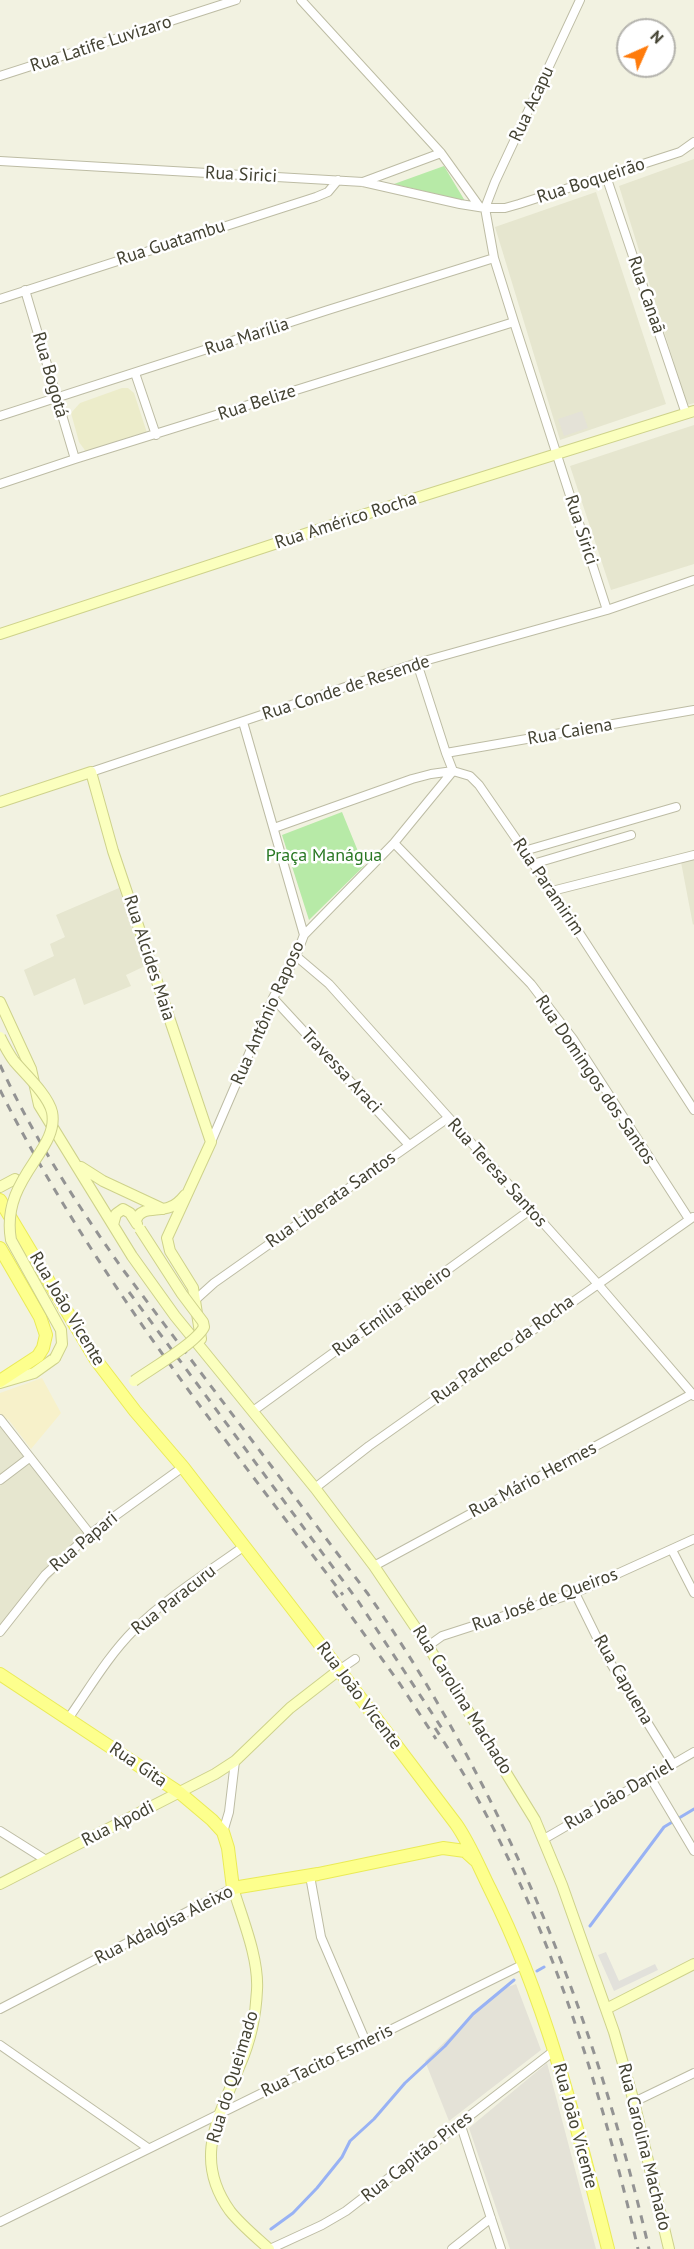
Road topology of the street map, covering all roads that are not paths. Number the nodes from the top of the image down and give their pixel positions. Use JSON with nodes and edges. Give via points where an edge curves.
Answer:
{"nodes":[{"id":1,"x":236,"y":0,"type":"edge"},
{"id":2,"x":301,"y":0,"type":"edge"},
{"id":3,"x":580,"y":0,"type":"edge"},
{"id":4,"x":0,"y":76,"type":"edge"},
{"id":5,"x":694,"y":142,"type":"edge"},
{"id":6,"x":441,"y":153,"type":"junction"},
{"id":7,"x":0,"y":161,"type":"edge"},
{"id":8,"x":606,"y":176,"type":"junction"},
{"id":9,"x":338,"y":180,"type":"junction"},
{"id":10,"x":363,"y":182,"type":"junction"},
{"id":11,"x":482,"y":207,"type":"junction"},
{"id":12,"x":495,"y":258,"type":"junction"},
{"id":13,"x":26,"y":290,"type":"junction"},
{"id":14,"x":0,"y":299,"type":"edge"},
{"id":15,"x":514,"y":322,"type":"junction"},
{"id":16,"x":135,"y":373,"type":"junction"},
{"id":17,"x":57,"y":399,"type":"junction"},
{"id":18,"x":690,"y":413,"type":"edge"},
{"id":19,"x":0,"y":416,"type":"edge"},
{"id":20,"x":156,"y":435,"type":"junction"},
{"id":21,"x":557,"y":455,"type":"junction"},
{"id":22,"x":75,"y":459,"type":"junction"},
{"id":23,"x":0,"y":484,"type":"edge"},
{"id":24,"x":694,"y":580,"type":"edge"},
{"id":25,"x":607,"y":610,"type":"junction"},
{"id":26,"x":0,"y":634,"type":"edge"},
{"id":27,"x":417,"y":663,"type":"junction"},
{"id":28,"x":694,"y":710,"type":"edge"},
{"id":29,"x":243,"y":722,"type":"junction"},
{"id":30,"x":446,"y":753,"type":"junction"},
{"id":31,"x":453,"y":771,"type":"junction"},
{"id":32,"x":91,"y":772,"type":"junction"},
{"id":33,"x":0,"y":802,"type":"edge"},
{"id":34,"x":676,"y":807,"type":"dead end"},
{"id":35,"x":274,"y":828,"type":"junction"},
{"id":36,"x":631,"y":835,"type":"dead end"},
{"id":37,"x":394,"y":843,"type":"junction"},
{"id":38,"x":524,"y":851,"type":"junction"},
{"id":39,"x":694,"y":855,"type":"edge"},
{"id":40,"x":533,"y":864,"type":"junction"},
{"id":41,"x":552,"y":891,"type":"junction"},
{"id":42,"x":304,"y":935,"type":"junction"},
{"id":43,"x":296,"y":956,"type":"junction"},
{"id":44,"x":273,"y":998,"type":"junction"},
{"id":45,"x":0,"y":1002,"type":"edge"},
{"id":46,"x":0,"y":1037,"type":"edge"},
{"id":47,"x":694,"y":1110,"type":"edge"},
{"id":48,"x":448,"y":1118,"type":"junction"},
{"id":49,"x":211,"y":1142,"type":"junction"},
{"id":50,"x":408,"y":1145,"type":"junction"},
{"id":51,"x":74,"y":1160,"type":"junction"},
{"id":52,"x":15,"y":1179,"type":"junction"},
{"id":53,"x":0,"y":1187,"type":"edge"},
{"id":54,"x":185,"y":1195,"type":"junction"},
{"id":55,"x":0,"y":1200,"type":"edge"},
{"id":56,"x":163,"y":1209,"type":"junction"},
{"id":57,"x":530,"y":1210,"type":"junction"},
{"id":58,"x":692,"y":1218,"type":"edge"},
{"id":59,"x":112,"y":1225,"type":"junction"},
{"id":60,"x":138,"y":1225,"type":"junction"},
{"id":61,"x":0,"y":1248,"type":"edge"},
{"id":62,"x":190,"y":1282,"type":"junction"},
{"id":63,"x":214,"y":1283,"type":"junction"},
{"id":64,"x":597,"y":1283,"type":"junction"},
{"id":65,"x":194,"y":1301,"type":"junction"},
{"id":66,"x":206,"y":1353,"type":"junction"},
{"id":67,"x":0,"y":1382,"type":"edge"},
{"id":68,"x":120,"y":1391,"type":"junction"},
{"id":69,"x":693,"y":1395,"type":"edge"},
{"id":70,"x":253,"y":1411,"type":"junction"},
{"id":71,"x":0,"y":1419,"type":"edge"},
{"id":72,"x":30,"y":1458,"type":"junction"},
{"id":73,"x":183,"y":1467,"type":"junction"},
{"id":74,"x":0,"y":1480,"type":"edge"},
{"id":75,"x":315,"y":1488,"type":"junction"},
{"id":76,"x":90,"y":1534,"type":"junction"},
{"id":77,"x":694,"y":1539,"type":"edge"},
{"id":78,"x":243,"y":1546,"type":"junction"},
{"id":79,"x":672,"y":1551,"type":"junction"},
{"id":80,"x":374,"y":1566,"type":"junction"},
{"id":81,"x":575,"y":1593,"type":"junction"},
{"id":82,"x":694,"y":1593,"type":"edge"},
{"id":83,"x":0,"y":1632,"type":"edge"},
{"id":84,"x":428,"y":1646,"type":"junction"},
{"id":85,"x":355,"y":1659,"type":"dead end"},
{"id":86,"x":339,"y":1670,"type":"junction"},
{"id":87,"x":0,"y":1674,"type":"edge"},
{"id":88,"x":68,"y":1719,"type":"junction"},
{"id":89,"x":694,"y":1752,"type":"edge"},
{"id":90,"x":235,"y":1761,"type":"junction"},
{"id":91,"x":673,"y":1764,"type":"junction"},
{"id":92,"x":650,"y":1777,"type":"junction"},
{"id":93,"x":180,"y":1793,"type":"junction"},
{"id":94,"x":456,"y":1824,"type":"junction"},
{"id":95,"x":0,"y":1831,"type":"edge"},
{"id":96,"x":223,"y":1832,"type":"junction"},
{"id":97,"x":544,"y":1839,"type":"junction"},
{"id":98,"x":443,"y":1848,"type":"junction"},
{"id":99,"x":694,"y":1851,"type":"edge"},
{"id":100,"x":46,"y":1860,"type":"junction"},
{"id":101,"x":476,"y":1860,"type":"junction"},
{"id":102,"x":310,"y":1876,"type":"junction"},
{"id":103,"x":0,"y":1884,"type":"edge"},
{"id":104,"x":233,"y":1888,"type":"junction"},
{"id":105,"x":524,"y":1964,"type":"junction"},
{"id":106,"x":694,"y":1964,"type":"edge"},
{"id":107,"x":0,"y":2009,"type":"edge"},
{"id":108,"x":606,"y":2009,"type":"junction"},
{"id":109,"x":366,"y":2042,"type":"junction"},
{"id":110,"x":0,"y":2045,"type":"edge"},
{"id":111,"x":555,"y":2050,"type":"junction"},
{"id":112,"x":694,"y":2073,"type":"edge"},
{"id":113,"x":634,"y":2102,"type":"junction"},
{"id":114,"x":220,"y":2114,"type":"junction"},
{"id":115,"x":460,"y":2123,"type":"junction"},
{"id":116,"x":148,"y":2148,"type":"junction"},
{"id":117,"x":491,"y":2217,"type":"junction"},
{"id":118,"x":0,"y":2222,"type":"edge"},
{"id":119,"x":270,"y":2249,"type":"edge"},
{"id":120,"x":452,"y":2249,"type":"edge"},
{"id":121,"x":501,"y":2249,"type":"edge"},
{"id":122,"x":608,"y":2249,"type":"edge"},
{"id":123,"x":669,"y":2249,"type":"edge"}],
"edges":[{"from":1,"to":4,"type":"street","name":"Rua Latife Luvizaro"},
{"from":2,"to":6,"type":"street"},
{"from":3,"to":11,"type":"street","name":"Rua Acapu"},
{"from":5,"to":8,"type":"street","name":"Rua Boqueirão","via":[[680,152]]},
{"from":6,"to":10,"type":"street"},
{"from":6,"to":11,"type":"street"},
{"from":7,"to":9,"type":"street","name":"Rua Sirici"},
{"from":8,"to":11,"type":"street","name":"Rua Boqueirão","via":[[505,208]]},
{"from":8,"to":18,"type":"street","name":"Rua Canaã"},
{"from":9,"to":10,"type":"street","name":"Rua Sirici"},
{"from":9,"to":13,"type":"street","name":"Rua Guatambu","via":[[328,192],[316,197]]},
{"from":10,"to":11,"type":"street","name":"Rua Sirici"},
{"from":11,"to":12,"type":"street","name":"Rua Sirici"},
{"from":12,"to":15,"type":"street","name":"Rua Sirici"},
{"from":12,"to":16,"type":"street","name":"Rua Marília"},
{"from":13,"to":14,"type":"street","name":"Rua Guatambu"},
{"from":13,"to":17,"type":"street","name":"Rua Bogotá"},
{"from":15,"to":20,"type":"street","name":"Rua Belize"},
{"from":15,"to":21,"type":"street","name":"Rua Sirici"},
{"from":16,"to":17,"type":"street","name":"Rua Marília"},
{"from":16,"to":20,"type":"street"},
{"from":17,"to":19,"type":"street","name":"Rua Marília"},
{"from":17,"to":22,"type":"street","name":"Rua Bogotá"},
{"from":18,"to":21,"type":"main road","name":"Rua Américo Rocha"},
{"from":20,"to":22,"type":"street","name":"Rua Belize"},
{"from":21,"to":25,"type":"street","name":"Rua Sirici"},
{"from":21,"to":26,"type":"main road","name":"Rua Américo Rocha"},
{"from":22,"to":23,"type":"street","name":"Rua Belize"},
{"from":24,"to":25,"type":"street","name":"Rua Conde de Resende"},
{"from":25,"to":27,"type":"street","name":"Rua Conde de Resende"},
{"from":27,"to":29,"type":"street","name":"Rua Conde de Resende"},
{"from":27,"to":30,"type":"street"},
{"from":28,"to":30,"type":"street","name":"Rua Caiena"},
{"from":29,"to":32,"type":"street","name":"Rua Conde de Resende"},
{"from":29,"to":35,"type":"street","name":"Rua Antônio Raposo"},
{"from":30,"to":31,"type":"street"},
{"from":31,"to":35,"type":"street","via":[[412,778]]},
{"from":31,"to":37,"type":"street"},
{"from":31,"to":38,"type":"street","name":"Rua Paramirim","via":[[470,776],[479,784]]},
{"from":32,"to":33,"type":"main road","name":"Rua Conde de Resende"},
{"from":32,"to":49,"type":"main road","name":"Rua Alcides Maia","via":[[113,851]]},
{"from":34,"to":38,"type":"street"},
{"from":35,"to":42,"type":"street","name":"Rua Antônio Raposo"},
{"from":36,"to":40,"type":"street"},
{"from":37,"to":42,"type":"street"},
{"from":37,"to":58,"type":"street","name":"Rua Domingos dos Santos","via":[[531,984],[573,1039]]},
{"from":38,"to":40,"type":"street","name":"Rua Paramirim"},
{"from":39,"to":41,"type":"street"},
{"from":40,"to":41,"type":"street","name":"Rua Paramirim"},
{"from":41,"to":47,"type":"street","name":"Rua Paramirim"},
{"from":42,"to":43,"type":"street","name":"Rua Antônio Raposo"},
{"from":43,"to":44,"type":"street","name":"Rua Antônio Raposo"},
{"from":43,"to":48,"type":"street","name":"Rua Teresa Santos","via":[[329,984]]},
{"from":44,"to":49,"type":"street","name":"Rua Antônio Raposo"},
{"from":44,"to":50,"type":"street","name":"Travessa Araci"},
{"from":45,"to":51,"type":"main road","name":"Rua Carolina Machado","via":[[31,1069],[39,1105]]},
{"from":46,"to":52,"type":"main road","bridge":true,"via":[[52,1114],[46,1135]]},
{"from":48,"to":50,"type":"street","name":"Rua Liberata Santos"},
{"from":48,"to":57,"type":"street","name":"Rua Teresa Santos"},
{"from":49,"to":54,"type":"main road","name":"Rua Antônio Raposo"},
{"from":50,"to":63,"type":"street","name":"Rua Liberata Santos"},
{"from":51,"to":56,"type":"main road","via":[[96,1178]]},
{"from":51,"to":59,"type":"main road","name":"Rua Carolina Machado"},
{"from":52,"to":53,"type":"main road"},
{"from":52,"to":67,"type":"main road","bridge":true,"via":[[6,1199],[5,1224],[61,1329],[62,1344],[55,1358],[34,1373]]},
{"from":54,"to":56,"type":"main road"},
{"from":54,"to":62,"type":"main road","name":"Rua Antônio Raposo","via":[[167,1241]]},
{"from":55,"to":68,"type":"main road","name":"Rua João Vicente","via":[[96,1360]]},
{"from":56,"to":60,"type":"main road","via":[[141,1213]]},
{"from":57,"to":64,"type":"street","name":"Rua Teresa Santos"},
{"from":57,"to":70,"type":"street","name":"Rua Emília Ribeiro"},
{"from":58,"to":64,"type":"street","name":"Rua Pacheco da Rocha"},
{"from":59,"to":60,"type":"main road","via":[[122,1210],[129,1211]]},
{"from":59,"to":66,"type":"main road","name":"Rua Carolina Machado","via":[[175,1316]]},
{"from":60,"to":68,"type":"main road","bridge":true,"via":[[204,1327]]},
{"from":61,"to":67,"type":"main road","name":"Rua João Vicente","via":[[43,1322],[45,1335],[43,1348],[35,1359]]},
{"from":62,"to":63,"type":"street"},
{"from":62,"to":65,"type":"main road","name":"Rua Antônio Raposo"},
{"from":63,"to":65,"type":"street","name":"Rua Liberata Santos"},
{"from":64,"to":69,"type":"street","name":"Rua Teresa Santos"},
{"from":64,"to":75,"type":"street","name":"Rua Pacheco da Rocha"},
{"from":65,"to":66,"type":"main road","name":"Rua Antônio Raposo"},
{"from":66,"to":70,"type":"main road","name":"Rua Carolina Machado"},
{"from":68,"to":73,"type":"main road","name":"Rua João Vicente"},
{"from":69,"to":80,"type":"street","name":"Rua Mário Hermes"},
{"from":70,"to":75,"type":"main road","name":"Rua Carolina Machado"},
{"from":71,"to":72,"type":"street"},
{"from":72,"to":74,"type":"street"},
{"from":72,"to":76,"type":"street"},
{"from":73,"to":76,"type":"street","name":"Rua Papari"},
{"from":73,"to":78,"type":"main road","name":"Rua João Vicente"},
{"from":75,"to":80,"type":"main road","name":"Rua Carolina Machado"},
{"from":76,"to":83,"type":"street","name":"Rua Papari","via":[[45,1575]]},
{"from":77,"to":79,"type":"street","name":"Rua José de Queiros"},
{"from":78,"to":86,"type":"main road","name":"Rua João Vicente"},
{"from":78,"to":88,"type":"street","name":"Rua Paracuru","via":[[134,1630]]},
{"from":79,"to":81,"type":"street","name":"Rua José de Queiros"},
{"from":79,"to":82,"type":"street"},
{"from":80,"to":84,"type":"main road","name":"Rua Carolina Machado"},
{"from":81,"to":84,"type":"street","name":"Rua José de Queiros","via":[[442,1636]]},
{"from":81,"to":91,"type":"street","name":"Rua Capuena","via":[[605,1654]]},
{"from":84,"to":97,"type":"main road","name":"Rua Carolina Machado","via":[[523,1798]]},
{"from":85,"to":86,"type":"street"},
{"from":86,"to":90,"type":"main road","via":[[290,1708]]},
{"from":86,"to":94,"type":"main road","name":"Rua João Vicente"},
{"from":87,"to":88,"type":"main road","name":"Rua Gita"},
{"from":88,"to":93,"type":"main road","name":"Rua Gita"},
{"from":89,"to":91,"type":"street","name":"Rua João Daniel"},
{"from":90,"to":93,"type":"main road","name":"Rua Apodi"},
{"from":90,"to":96,"type":"street"},
{"from":91,"to":92,"type":"street","name":"Rua João Daniel"},
{"from":92,"to":97,"type":"street","name":"Rua João Daniel"},
{"from":92,"to":99,"type":"street"},
{"from":93,"to":96,"type":"main road","name":"Rua Gita"},
{"from":93,"to":100,"type":"main road","name":"Rua Apodi"},
{"from":94,"to":98,"type":"main road","via":[[453,1838]]},
{"from":94,"to":101,"type":"main road","name":"Rua João Vicente"},
{"from":95,"to":100,"type":"street"},
{"from":96,"to":104,"type":"main road"},
{"from":97,"to":108,"type":"main road","name":"Rua Carolina Machado"},
{"from":98,"to":101,"type":"main road","name":"Rua Adalgisa Aleixo","via":[[465,1851]]},
{"from":98,"to":102,"type":"main road","name":"Rua Adalgisa Aleixo"},
{"from":100,"to":103,"type":"main road","name":"Rua Apodi"},
{"from":101,"to":105,"type":"main road","name":"Rua João Vicente"},
{"from":102,"to":104,"type":"main road","name":"Rua Adalgisa Aleixo"},
{"from":102,"to":109,"type":"street","via":[[321,1937]]},
{"from":104,"to":107,"type":"street","name":"Rua Adalgisa Aleixo"},
{"from":104,"to":114,"type":"main road","name":"Rua do Queimado","via":[[256,1967],[257,1989],[252,2027]]},
{"from":105,"to":109,"type":"street","name":"Rua Tacito Esmeris"},
{"from":105,"to":111,"type":"main road","name":"Rua João Vicente"},
{"from":106,"to":108,"type":"main road"},
{"from":108,"to":113,"type":"main road","name":"Rua Carolina Machado"},
{"from":109,"to":114,"type":"street","name":"Rua Tacito Esmeris"},
{"from":110,"to":116,"type":"street"},
{"from":111,"to":115,"type":"street","name":"Rua Capitão Pires"},
{"from":111,"to":122,"type":"main road","name":"Rua João Vicente"},
{"from":112,"to":113,"type":"street"},
{"from":113,"to":123,"type":"main road","name":"Rua Carolina Machado"},
{"from":114,"to":116,"type":"street","name":"Rua Tacito Esmeris"},
{"from":114,"to":119,"type":"main road","name":"Rua do Queimado","via":[[210,2152],[220,2196]]},
{"from":115,"to":117,"type":"street"},
{"from":115,"to":119,"type":"street","name":"Rua Capitão Pires","via":[[346,2211]]},
{"from":116,"to":118,"type":"street","name":"Rua Tacito Esmeris"},
{"from":117,"to":120,"type":"street"},
{"from":117,"to":121,"type":"street"}]}
